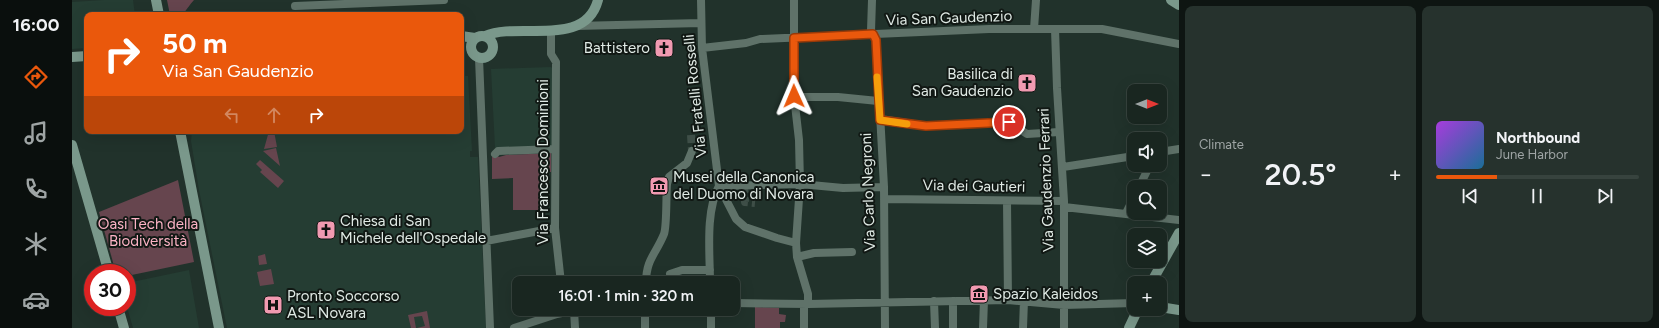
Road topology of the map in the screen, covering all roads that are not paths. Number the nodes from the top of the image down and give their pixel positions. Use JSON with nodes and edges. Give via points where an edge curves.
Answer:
{"nodes":[{"id":1,"x":156,"y":0,"type":"edge"},
{"id":2,"x":598,"y":0,"type":"edge"},
{"id":3,"x":701,"y":0,"type":"edge"},
{"id":4,"x":794,"y":0,"type":"edge"},
{"id":5,"x":872,"y":0,"type":"edge"},
{"id":6,"x":1036,"y":0,"type":"edge"},
{"id":7,"x":1171,"y":0,"type":"edge"},
{"id":8,"x":447,"y":1,"type":"edge"},
{"id":9,"x":295,"y":6,"type":"dead end"},
{"id":10,"x":1179,"y":6,"type":"edge"},
{"id":11,"x":158,"y":12,"type":"edge"},
{"id":12,"x":701,"y":23,"type":"junction"},
{"id":13,"x":575,"y":26,"type":"junction"},
{"id":14,"x":1034,"y":29,"type":"junction"},
{"id":15,"x":1055,"y":29,"type":"junction"},
{"id":16,"x":551,"y":30,"type":"junction"},
{"id":17,"x":506,"y":31,"type":"junction"},
{"id":18,"x":873,"y":34,"type":"junction"},
{"id":19,"x":464,"y":36,"type":"edge"},
{"id":20,"x":480,"y":37,"type":"junction"},
{"id":21,"x":794,"y":38,"type":"junction"},
{"id":22,"x":493,"y":43,"type":"junction"},
{"id":23,"x":1179,"y":44,"type":"edge"},
{"id":24,"x":464,"y":47,"type":"edge"},
{"id":25,"x":702,"y":48,"type":"junction"},
{"id":26,"x":471,"y":50,"type":"junction"},
{"id":27,"x":84,"y":56,"type":"edge"},
{"id":28,"x":72,"y":57,"type":"edge"},
{"id":29,"x":479,"y":58,"type":"junction"},
{"id":30,"x":794,"y":97,"type":"junction"},
{"id":31,"x":878,"y":101,"type":"junction"},
{"id":32,"x":880,"y":120,"type":"junction"},
{"id":33,"x":1059,"y":132,"type":"junction"},
{"id":34,"x":181,"y":134,"type":"edge"},
{"id":35,"x":72,"y":145,"type":"edge"},
{"id":36,"x":555,"y":149,"type":"junction"},
{"id":37,"x":1179,"y":149,"type":"edge"},
{"id":38,"x":496,"y":151,"type":"dead end"},
{"id":39,"x":692,"y":151,"type":"tunnel mouth"},
{"id":40,"x":1167,"y":151,"type":"edge"},
{"id":41,"x":1127,"y":157,"type":"edge"},
{"id":42,"x":1063,"y":167,"type":"junction"},
{"id":43,"x":800,"y":184,"type":"junction"},
{"id":44,"x":720,"y":186,"type":"junction"},
{"id":45,"x":884,"y":187,"type":"junction"},
{"id":46,"x":884,"y":199,"type":"junction"},
{"id":47,"x":1007,"y":201,"type":"junction"},
{"id":48,"x":1064,"y":204,"type":"junction"},
{"id":49,"x":1126,"y":213,"type":"joint"},
{"id":50,"x":1179,"y":220,"type":"edge"},
{"id":51,"x":555,"y":228,"type":"junction"},
{"id":52,"x":1179,"y":233,"type":"edge"},
{"id":53,"x":486,"y":241,"type":"junction"},
{"id":54,"x":796,"y":243,"type":"junction"},
{"id":55,"x":852,"y":252,"type":"dead end"},
{"id":56,"x":797,"y":257,"type":"junction"},
{"id":57,"x":106,"y":264,"type":"edge"},
{"id":58,"x":710,"y":270,"type":"junction"},
{"id":59,"x":670,"y":274,"type":"dead end"},
{"id":60,"x":560,"y":276,"type":"edge"},
{"id":61,"x":646,"y":276,"type":"edge"},
{"id":62,"x":710,"y":276,"type":"edge"},
{"id":63,"x":1155,"y":276,"type":"edge"},
{"id":64,"x":1008,"y":298,"type":"junction"},
{"id":65,"x":984,"y":300,"type":"junction"},
{"id":66,"x":1024,"y":300,"type":"junction"},
{"id":67,"x":934,"y":301,"type":"junction"},
{"id":68,"x":953,"y":301,"type":"junction"},
{"id":69,"x":885,"y":302,"type":"junction"},
{"id":70,"x":740,"y":303,"type":"edge"},
{"id":71,"x":1127,"y":303,"type":"edge"},
{"id":72,"x":806,"y":304,"type":"junction"},
{"id":73,"x":1064,"y":305,"type":"junction"},
{"id":74,"x":1167,"y":308,"type":"edge"},
{"id":75,"x":1179,"y":310,"type":"edge"},
{"id":76,"x":121,"y":316,"type":"edge"},
{"id":77,"x":549,"y":316,"type":"edge"},
{"id":78,"x":576,"y":316,"type":"edge"},
{"id":79,"x":644,"y":316,"type":"edge"},
{"id":80,"x":711,"y":316,"type":"edge"},
{"id":81,"x":1136,"y":316,"type":"edge"},
{"id":82,"x":1133,"y":326,"type":"edge"},
{"id":83,"x":124,"y":328,"type":"edge"},
{"id":84,"x":218,"y":328,"type":"edge"},
{"id":85,"x":490,"y":328,"type":"edge"},
{"id":86,"x":514,"y":328,"type":"edge"},
{"id":87,"x":575,"y":328,"type":"edge"},
{"id":88,"x":644,"y":328,"type":"edge"},
{"id":89,"x":711,"y":328,"type":"edge"},
{"id":90,"x":804,"y":328,"type":"edge"},
{"id":91,"x":885,"y":328,"type":"edge"},
{"id":92,"x":935,"y":328,"type":"edge"},
{"id":93,"x":953,"y":328,"type":"edge"},
{"id":94,"x":983,"y":328,"type":"edge"},
{"id":95,"x":1023,"y":328,"type":"edge"},
{"id":96,"x":1064,"y":328,"type":"edge"}],
"edges":[{"from":1,"to":11,"type":"street"},
{"from":2,"to":13,"type":"street","via":[[591,16]]},
{"from":3,"to":12,"type":"street","name":"Via Fratelli Rosselli"},
{"from":4,"to":21,"type":"street"},
{"from":5,"to":18,"type":"street","name":"Via Carlo Negroni"},
{"from":6,"to":14,"type":"street"},
{"from":7,"to":10,"type":"street"},
{"from":8,"to":9,"type":"street"},
{"from":12,"to":13,"type":"street"},
{"from":12,"to":25,"type":"street","name":"Via Fratelli Rosselli"},
{"from":13,"to":16,"type":"street"},
{"from":14,"to":15,"type":"street","name":"Via San Gaudenzio"},
{"from":14,"to":18,"type":"street","name":"Via San Gaudenzio"},
{"from":15,"to":23,"type":"street","name":"Via San Gaudenzio","via":[[1102,29]]},
{"from":15,"to":33,"type":"street","name":"Via Gaudenzio Ferrari"},
{"from":16,"to":17,"type":"street"},
{"from":16,"to":36,"type":"street","name":"Via Francesco Dominioni","via":[[551,54],[556,62]]},
{"from":17,"to":20,"type":"street"},
{"from":17,"to":22,"type":"street"},
{"from":18,"to":21,"type":"street","name":"Via San Gaudenzio"},
{"from":18,"to":31,"type":"street","name":"Via Carlo Negroni","via":[[876,40]]},
{"from":19,"to":20,"type":"street"},
{"from":20,"to":22,"type":"street","via":[[488,37]]},
{"from":20,"to":26,"type":"street","via":[[471,44]]},
{"from":21,"to":25,"type":"street","name":"Via San Gaudenzio","via":[[760,39]]},
{"from":21,"to":30,"type":"street"},
{"from":22,"to":29,"type":"street","via":[[490,54],[485,58]]},
{"from":24,"to":26,"type":"street"},
{"from":25,"to":44,"type":"street","name":"Via Fratelli Rosselli"},
{"from":26,"to":29,"type":"street"},
{"from":27,"to":28,"type":"street"},
{"from":29,"to":53,"type":"street"},
{"from":30,"to":31,"type":"street","via":[[838,97]]},
{"from":30,"to":43,"type":"street","via":[[799,140]]},
{"from":31,"to":32,"type":"street","name":"Via Carlo Negroni"},
{"from":32,"to":33,"type":"street","via":[[926,126],[1009,122],[1027,134]]},
{"from":32,"to":45,"type":"street","name":"Via Carlo Negroni"},
{"from":33,"to":42,"type":"street","name":"Via Gaudenzio Ferrari"},
{"from":34,"to":84,"type":"street"},
{"from":35,"to":57,"type":"street"},
{"from":36,"to":38,"type":"street"},
{"from":36,"to":51,"type":"street","name":"Via Francesco Dominioni"},
{"from":37,"to":40,"type":"street"},
{"from":39,"to":61,"type":"street","via":[[687,163],[669,177],[665,233],[654,250]]},
{"from":41,"to":42,"type":"street"},
{"from":42,"to":48,"type":"street","name":"Via Gaudenzio Ferrari"},
{"from":43,"to":44,"type":"street"},
{"from":43,"to":45,"type":"street","via":[[843,188]]},
{"from":43,"to":54,"type":"street"},
{"from":44,"to":54,"type":"street","via":[[736,219],[745,227]]},
{"from":44,"to":58,"type":"street","name":"Via Fratelli Rosselli","via":[[714,196],[710,232]]},
{"from":45,"to":46,"type":"street","name":"Via Carlo Negroni"},
{"from":46,"to":47,"type":"street","name":"Via dei Gautieri"},
{"from":46,"to":69,"type":"street","name":"Via Carlo Negroni"},
{"from":47,"to":48,"type":"street","name":"Via dei Gautieri"},
{"from":47,"to":64,"type":"street"},
{"from":48,"to":49,"type":"street","name":"Via dei Gautieri"},
{"from":48,"to":73,"type":"street","name":"Via Gaudenzio Ferrari"},
{"from":49,"to":50,"type":"street","name":"Via dei Gautieri"},
{"from":51,"to":53,"type":"street"},
{"from":51,"to":60,"type":"street","name":"Via Francesco Dominioni"},
{"from":52,"to":63,"type":"street"},
{"from":53,"to":85,"type":"street"},
{"from":54,"to":56,"type":"street"},
{"from":55,"to":56,"type":"street","via":[[814,253]]},
{"from":56,"to":72,"type":"street","via":[[808,294]]},
{"from":58,"to":59,"type":"street","via":[[682,270]]},
{"from":58,"to":62,"type":"street","name":"Via Fratelli Rosselli"},
{"from":64,"to":65,"type":"street"},
{"from":64,"to":66,"type":"street"},
{"from":65,"to":68,"type":"street"},
{"from":65,"to":94,"type":"street"},
{"from":66,"to":73,"type":"street"},
{"from":66,"to":95,"type":"street"},
{"from":67,"to":68,"type":"street"},
{"from":67,"to":69,"type":"street"},
{"from":67,"to":92,"type":"street"},
{"from":68,"to":93,"type":"street"},
{"from":69,"to":72,"type":"street"},
{"from":69,"to":91,"type":"street","name":"Via Carlo Negroni"},
{"from":70,"to":72,"type":"street"},
{"from":71,"to":73,"type":"street"},
{"from":72,"to":90,"type":"street"},
{"from":73,"to":96,"type":"street","name":"Via Gaudenzio Ferrari"},
{"from":74,"to":75,"type":"street"},
{"from":76,"to":83,"type":"street"},
{"from":77,"to":86,"type":"street"},
{"from":78,"to":87,"type":"street"},
{"from":79,"to":88,"type":"street"},
{"from":80,"to":89,"type":"street"},
{"from":81,"to":82,"type":"street"}]}
